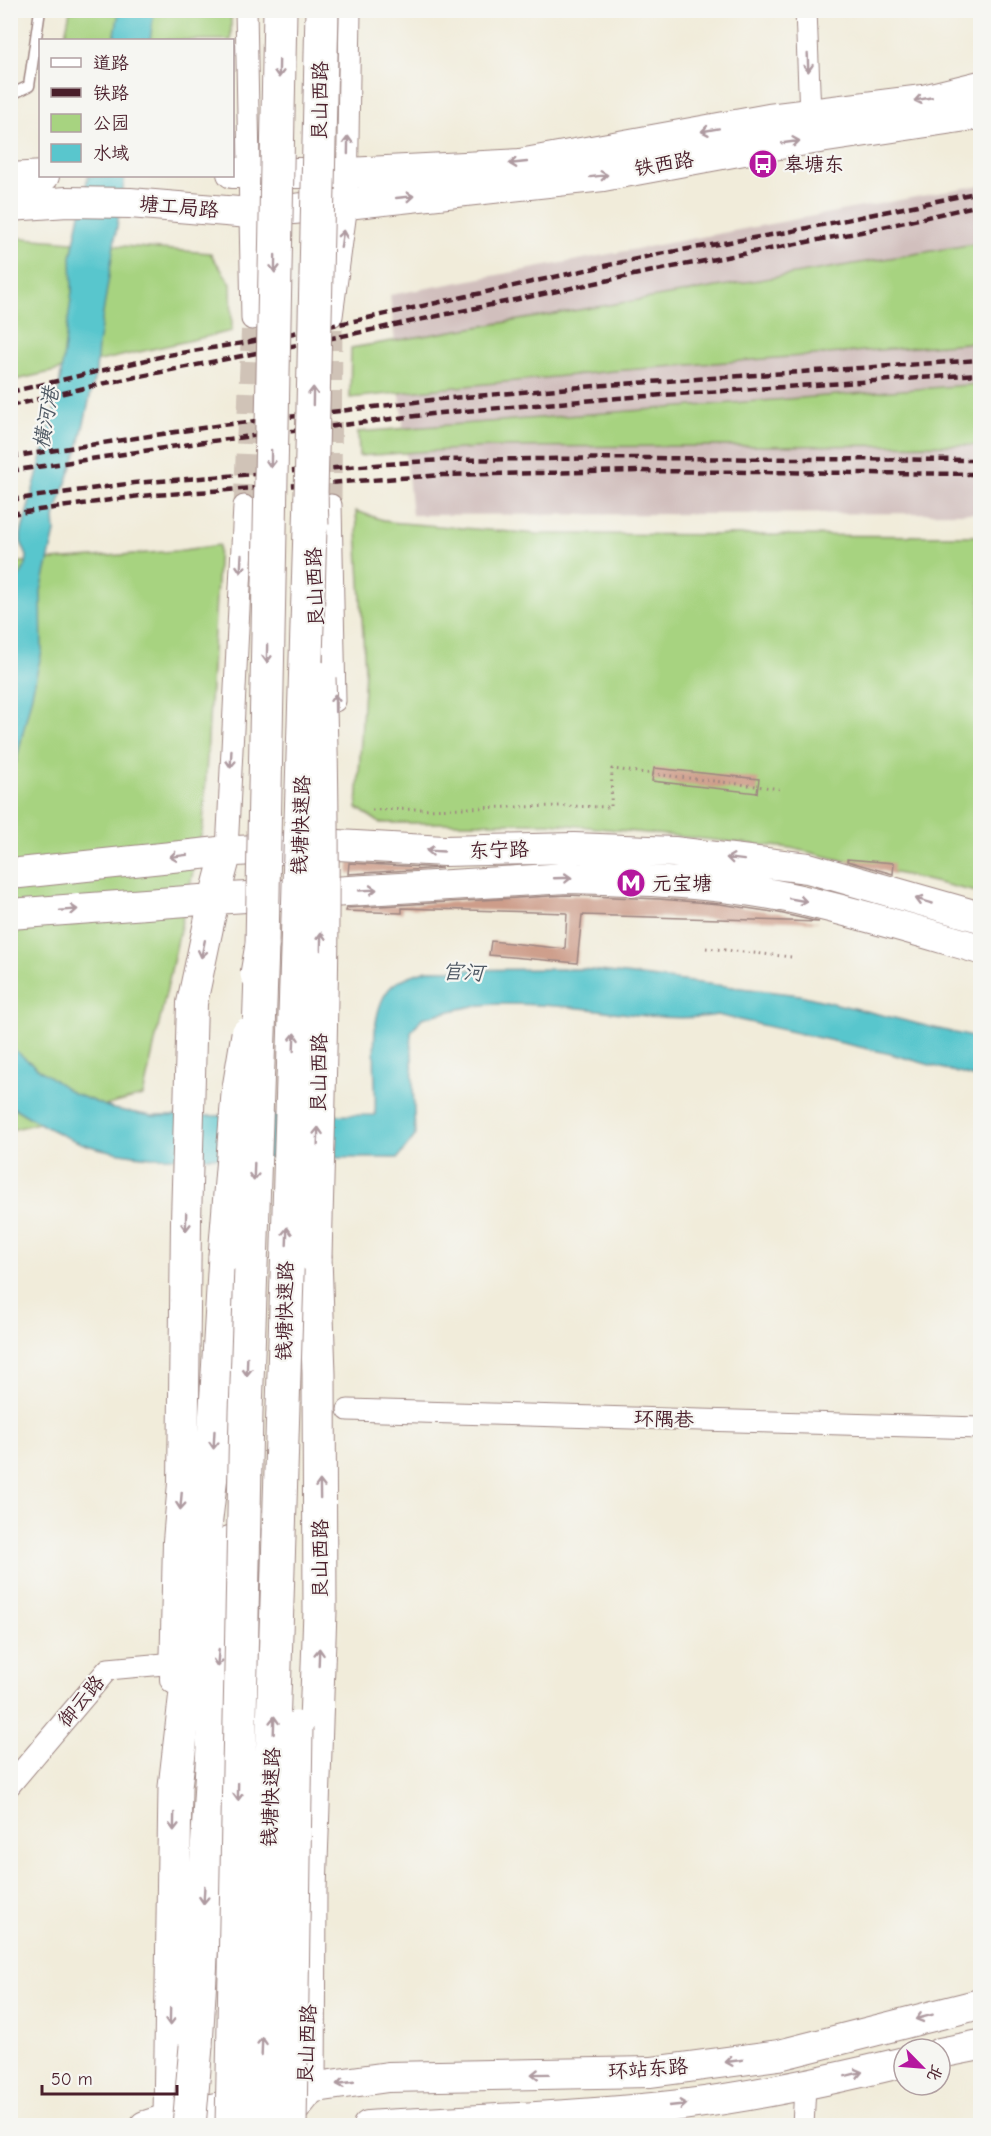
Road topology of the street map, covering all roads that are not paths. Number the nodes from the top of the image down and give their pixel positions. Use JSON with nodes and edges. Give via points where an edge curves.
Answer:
{"nodes":[{"id":1,"x":40,"y":10,"type":"edge"},
{"id":2,"x":246,"y":10,"type":"edge"},
{"id":3,"x":280,"y":10,"type":"edge"},
{"id":4,"x":322,"y":10,"type":"edge"},
{"id":5,"x":350,"y":10,"type":"edge"},
{"id":6,"x":806,"y":10,"type":"edge"},
{"id":7,"x":981,"y":86,"type":"edge"},
{"id":8,"x":10,"y":95,"type":"edge"},
{"id":9,"x":981,"y":114,"type":"edge"},
{"id":10,"x":810,"y":115,"type":"junction"},
{"id":11,"x":240,"y":173,"type":"edge"},
{"id":12,"x":348,"y":173,"type":"junction"},
{"id":13,"x":39,"y":176,"type":"edge"},
{"id":14,"x":10,"y":178,"type":"edge"},
{"id":15,"x":347,"y":204,"type":"junction"},
{"id":16,"x":10,"y":206,"type":"edge"},
{"id":17,"x":250,"y":213,"type":"junction"},
{"id":18,"x":332,"y":316,"type":"tunnel mouth"},
{"id":19,"x":252,"y":319,"type":"tunnel mouth"},
{"id":20,"x":321,"y":501,"type":"junction"},
{"id":21,"x":244,"y":506,"type":"tunnel mouth"},
{"id":22,"x":338,"y":845,"type":"junction"},
{"id":23,"x":227,"y":851,"type":"junction"},
{"id":24,"x":10,"y":874,"type":"edge"},
{"id":25,"x":337,"y":892,"type":"junction"},
{"id":26,"x":214,"y":899,"type":"junction"},
{"id":27,"x":10,"y":914,"type":"edge"},
{"id":28,"x":981,"y":917,"type":"edge"},
{"id":29,"x":262,"y":945,"type":"junction"},
{"id":30,"x":981,"y":949,"type":"edge"},
{"id":31,"x":286,"y":1287,"type":"junction"},
{"id":32,"x":348,"y":1410,"type":"dead end"},
{"id":33,"x":246,"y":1412,"type":"junction"},
{"id":34,"x":981,"y":1428,"type":"edge"},
{"id":35,"x":176,"y":1663,"type":"junction"},
{"id":36,"x":10,"y":1785,"type":"edge"},
{"id":37,"x":175,"y":1787,"type":"junction"},
{"id":38,"x":981,"y":2004,"type":"edge"},
{"id":39,"x":981,"y":2045,"type":"edge"},
{"id":40,"x":952,"y":2051,"type":"edge"},
{"id":41,"x":892,"y":2065,"type":"edge"},
{"id":42,"x":805,"y":2086,"type":"junction"},
{"id":43,"x":309,"y":2088,"type":"junction"},
{"id":44,"x":170,"y":2124,"type":"edge"},
{"id":45,"x":232,"y":2126,"type":"edge"},
{"id":46,"x":261,"y":2126,"type":"edge"},
{"id":47,"x":279,"y":2126,"type":"edge"},
{"id":48,"x":290,"y":2126,"type":"edge"},
{"id":49,"x":368,"y":2126,"type":"edge"},
{"id":50,"x":803,"y":2126,"type":"edge"}],
"edges":[{"from":1,"to":8,"type":"lane","via":[[29,86]]},
{"from":2,"to":11,"type":"street"},
{"from":3,"to":29,"type":"main road","one_way":true,"bridge":true},
{"from":20,"to":4,"type":"main road","name":"艮山西路","one_way":true,"bridge":true},
{"from":12,"to":5,"type":"street","name":"艮山西路","one_way":true},
{"from":6,"to":10,"type":"street","one_way":true},
{"from":7,"to":10,"type":"main road","name":"铁西路","one_way":true,"via":[[923,100]]},
{"from":15,"to":9,"type":"main road","name":"铁西路","one_way":true,"via":[[603,176],[760,147]]},
{"from":10,"to":12,"type":"main road","name":"铁西路","one_way":true,"via":[[520,164]]},
{"from":11,"to":12,"type":"main road"},
{"from":11,"to":17,"type":"street"},
{"from":12,"to":15,"type":"street","name":"艮山西路"},
{"from":13,"to":14,"type":"main road"},
{"from":15,"to":17,"type":"main road","name":"塘工局路"},
{"from":18,"to":15,"type":"street","name":"艮山西路","one_way":true},
{"from":16,"to":17,"type":"main road","name":"塘工局路","via":[[130,203]]},
{"from":17,"to":19,"type":"street"},
{"from":22,"to":20,"type":"street","name":"艮山西路","one_way":true},
{"from":31,"to":20,"type":"main road","name":"钱塘快速路","one_way":true,"bridge":true},
{"from":43,"to":20,"type":"main road","name":"艮山西路","one_way":true,"bridge":true,"via":[[310,1889],[320,1611],[315,1257],[320,1080]]},
{"from":21,"to":23,"type":"street","one_way":true},
{"from":22,"to":23,"type":"main road","name":"东宁路"},
{"from":22,"to":25,"type":"main road"},
{"from":28,"to":22,"type":"main road","name":"东宁路","one_way":true,"via":[[808,868],[685,853],[574,848],[444,851]]},
{"from":23,"to":24,"type":"main road","name":"东宁路","one_way":true},
{"from":23,"to":26,"type":"main road"},
{"from":25,"to":26,"type":"main road","name":"东宁路"},
{"from":25,"to":30,"type":"main road","name":"东宁路","one_way":true,"via":[[567,878],[652,881],[739,889],[812,902]]},
{"from":27,"to":26,"type":"main road","name":"东宁路","one_way":true},
{"from":26,"to":35,"type":"main road","one_way":true,"via":[[192,1003]]},
{"from":29,"to":33,"type":"main road","name":"钱塘快速路","one_way":true,"bridge":true},
{"from":29,"to":37,"type":"main road","one_way":true,"bridge":true,"via":[[238,1094],[213,1458]]},
{"from":46,"to":31,"type":"main road","name":"钱塘快速路","one_way":true,"bridge":true},
{"from":31,"to":48,"type":"main road","bridge":true,"via":[[297,1564]]},
{"from":32,"to":34,"type":"street","name":"环隅巷"},
{"from":33,"to":44,"type":"main road","one_way":true,"bridge":true,"via":[[218,1660],[196,2046]]},
{"from":33,"to":45,"type":"main road","name":"钱塘快速路","one_way":true,"bridge":true},
{"from":35,"to":36,"type":"street","name":"御云路","via":[[108,1669]]},
{"from":35,"to":37,"type":"main road"},
{"from":37,"to":44,"type":"main road","one_way":true},
{"from":38,"to":43,"type":"main road","name":"环站东路","one_way":true,"via":[[779,2055],[651,2072],[388,2077]]},
{"from":39,"to":40,"type":"main road"},
{"from":42,"to":41,"type":"main road","name":"环站东路","one_way":true},
{"from":49,"to":42,"type":"main road","name":"环站东路","one_way":true,"via":[[682,2105]]},
{"from":42,"to":50,"type":"street"},
{"from":43,"to":44,"type":"main road","name":"环站东路"},
{"from":43,"to":47,"type":"main road","name":"艮山西路"}]}
